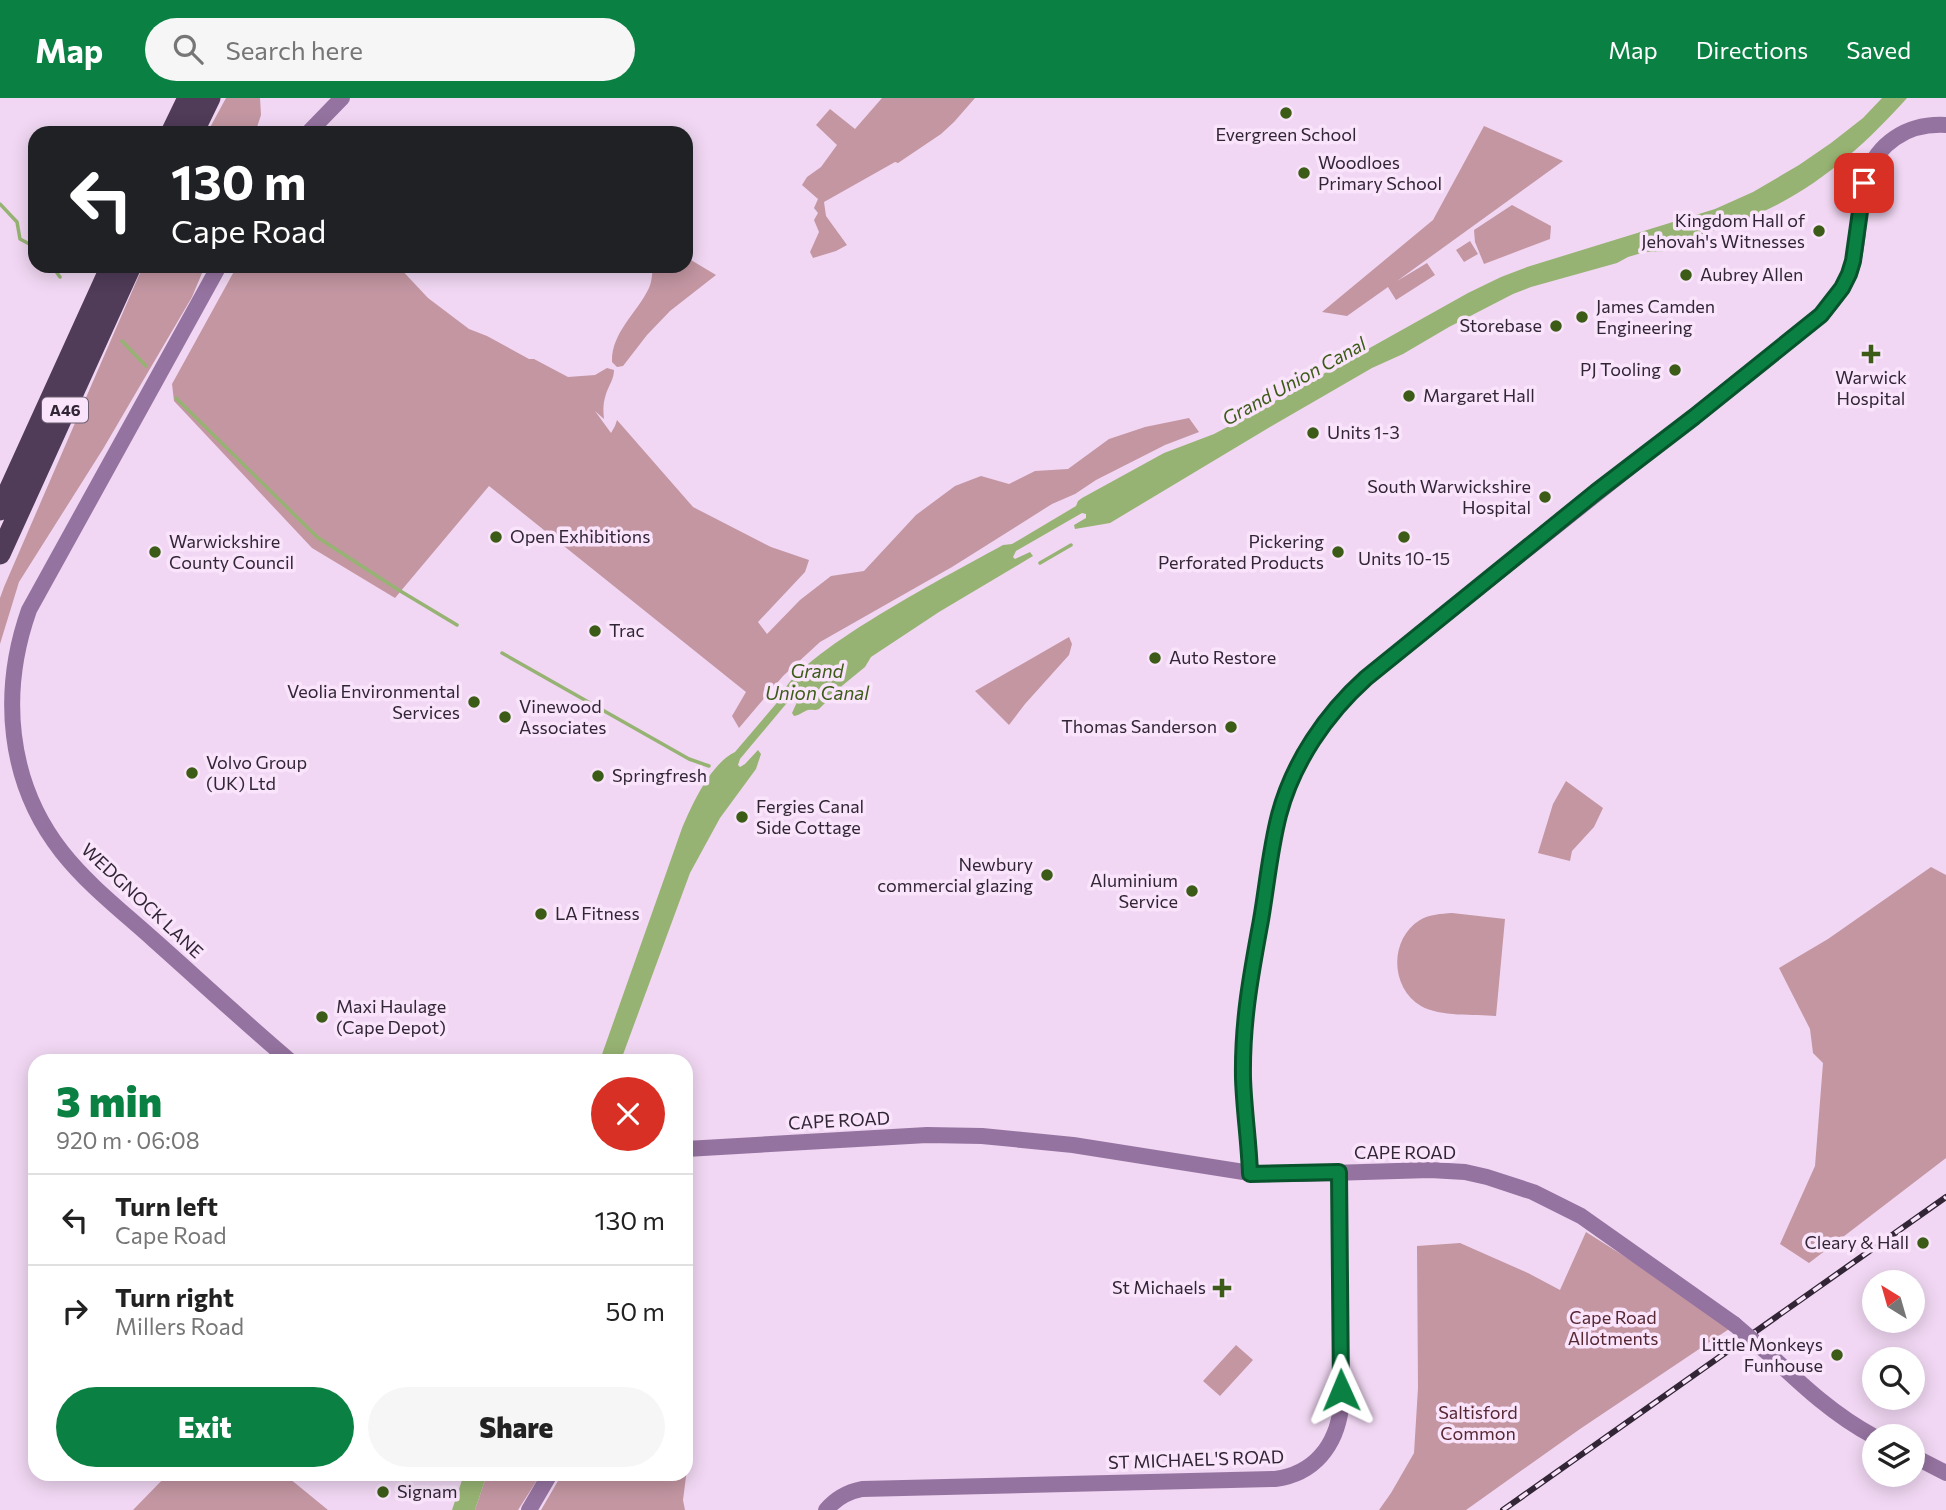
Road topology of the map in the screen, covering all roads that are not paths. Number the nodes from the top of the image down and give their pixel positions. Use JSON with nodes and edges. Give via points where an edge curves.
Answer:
{"nodes":[{"id":1,"x":188,"y":98,"type":"edge"},
{"id":2,"x":210,"y":98,"type":"edge"},
{"id":3,"x":342,"y":98,"type":"edge"},
{"id":4,"x":1946,"y":125,"type":"edge"},
{"id":5,"x":174,"y":126,"type":"edge"},
{"id":6,"x":196,"y":126,"type":"edge"},
{"id":7,"x":315,"y":126,"type":"edge"},
{"id":8,"x":108,"y":273,"type":"edge"},
{"id":9,"x":128,"y":273,"type":"edge"},
{"id":10,"x":215,"y":273,"type":"edge"},
{"id":11,"x":0,"y":510,"type":"edge"},
{"id":12,"x":0,"y":554,"type":"edge"},
{"id":13,"x":282,"y":1054,"type":"edge"},
{"id":14,"x":693,"y":1149,"type":"edge"},
{"id":15,"x":1339,"y":1172,"type":"junction"},
{"id":16,"x":1250,"y":1174,"type":"junction"},
{"id":17,"x":1862,"y":1430,"type":"edge"},
{"id":18,"x":1925,"y":1462,"type":"edge"},
{"id":19,"x":1946,"y":1473,"type":"edge"},
{"id":20,"x":546,"y":1481,"type":"edge"},
{"id":21,"x":529,"y":1510,"type":"edge"},
{"id":22,"x":826,"y":1510,"type":"edge"}],
"edges":[{"from":1,"to":5,"type":"highway"},
{"from":2,"to":6,"type":"highway"},
{"from":3,"to":7,"type":"street"},
{"from":4,"to":16,"type":"street","via":[[1905,132],[1874,157],[1864,183],[1849,274],[1821,315],[1378,668],[1339,704],[1319,731],[1279,813],[1247,993],[1243,1080]]},
{"from":8,"to":11,"type":"highway","number":"A46"},
{"from":9,"to":12,"type":"highway","number":"A46"},
{"from":10,"to":13,"type":"street","name":"WEDGNOCK LANE","via":[[29,610],[12,675],[10,706],[21,773],[62,852],[103,895]]},
{"from":14,"to":16,"type":"street","name":"CAPE ROAD","via":[[982,1136],[1073,1145]]},
{"from":15,"to":16,"type":"street","name":"CAPE ROAD"},
{"from":15,"to":17,"type":"street","name":"CAPE ROAD","bridge":true,"via":[[1450,1171],[1533,1192],[1590,1221],[1734,1324],[1829,1407]]},
{"from":15,"to":22,"type":"street","name":"ST MICHAEL'S ROAD","via":[[1341,1408],[1329,1447],[1309,1467],[1275,1479],[862,1489],[844,1494]]},
{"from":18,"to":19,"type":"street"},
{"from":20,"to":21,"type":"street"}]}
